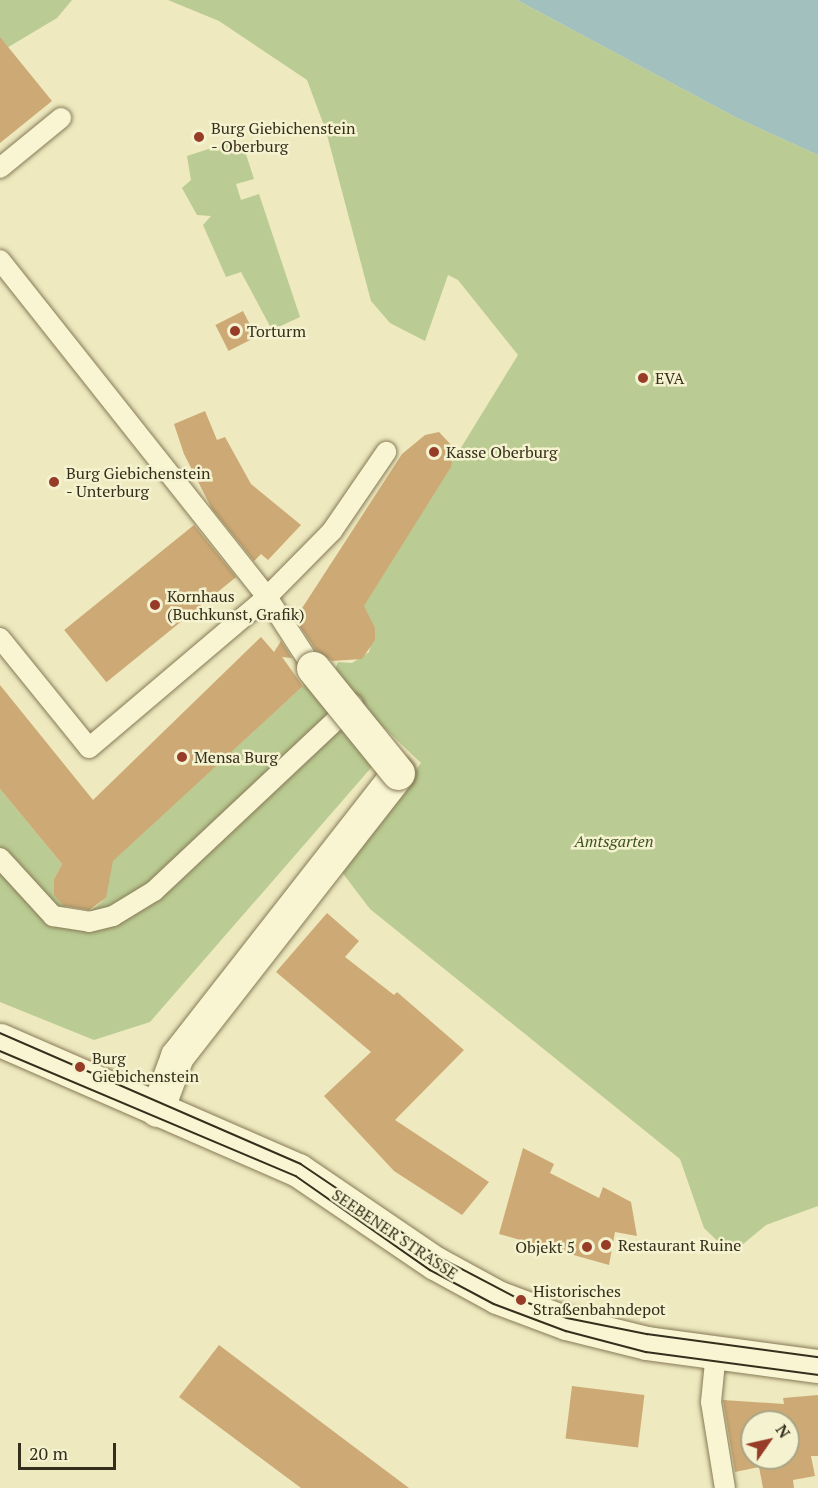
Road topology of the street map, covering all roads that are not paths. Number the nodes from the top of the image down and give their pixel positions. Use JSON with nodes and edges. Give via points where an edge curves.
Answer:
{"nodes":[{"id":1,"x":61,"y":118,"type":"dead end"},
{"id":2,"x":0,"y":168,"type":"edge"},
{"id":3,"x":0,"y":260,"type":"edge"},
{"id":4,"x":386,"y":452,"type":"dead end"},
{"id":5,"x":267,"y":597,"type":"junction"},
{"id":6,"x":0,"y":638,"type":"edge"},
{"id":7,"x":313,"y":668,"type":"joint"},
{"id":8,"x":356,"y":703,"type":"dead end"},
{"id":9,"x":0,"y":858,"type":"edge"},
{"id":10,"x":0,"y":1040,"type":"edge"},
{"id":11,"x":158,"y":1110,"type":"junction"},
{"id":12,"x":716,"y":1352,"type":"junction"},
{"id":13,"x":818,"y":1366,"type":"edge"},
{"id":14,"x":725,"y":1488,"type":"edge"}],
"edges":[{"from":1,"to":2,"type":"lane"},
{"from":3,"to":5,"type":"lane"},
{"from":4,"to":5,"type":"lane","via":[[332,531]]},
{"from":5,"to":6,"type":"lane","via":[[89,748]]},
{"from":5,"to":7,"type":"lane"},
{"from":7,"to":11,"type":"street","bridge":true,"via":[[398,773],[177,1056]]},
{"from":8,"to":9,"type":"lane","via":[[154,891],[113,916],[89,922],[53,916]]},
{"from":10,"to":11,"type":"street","name":"SEEBENER STRASSE"},
{"from":11,"to":12,"type":"street","name":"SEEBENER STRASSE","via":[[298,1170],[435,1263],[497,1297],[566,1323],[647,1343]]},
{"from":12,"to":13,"type":"street","name":"SEEBENER STRASSE"},
{"from":12,"to":14,"type":"lane","via":[[711,1402]]}]}
